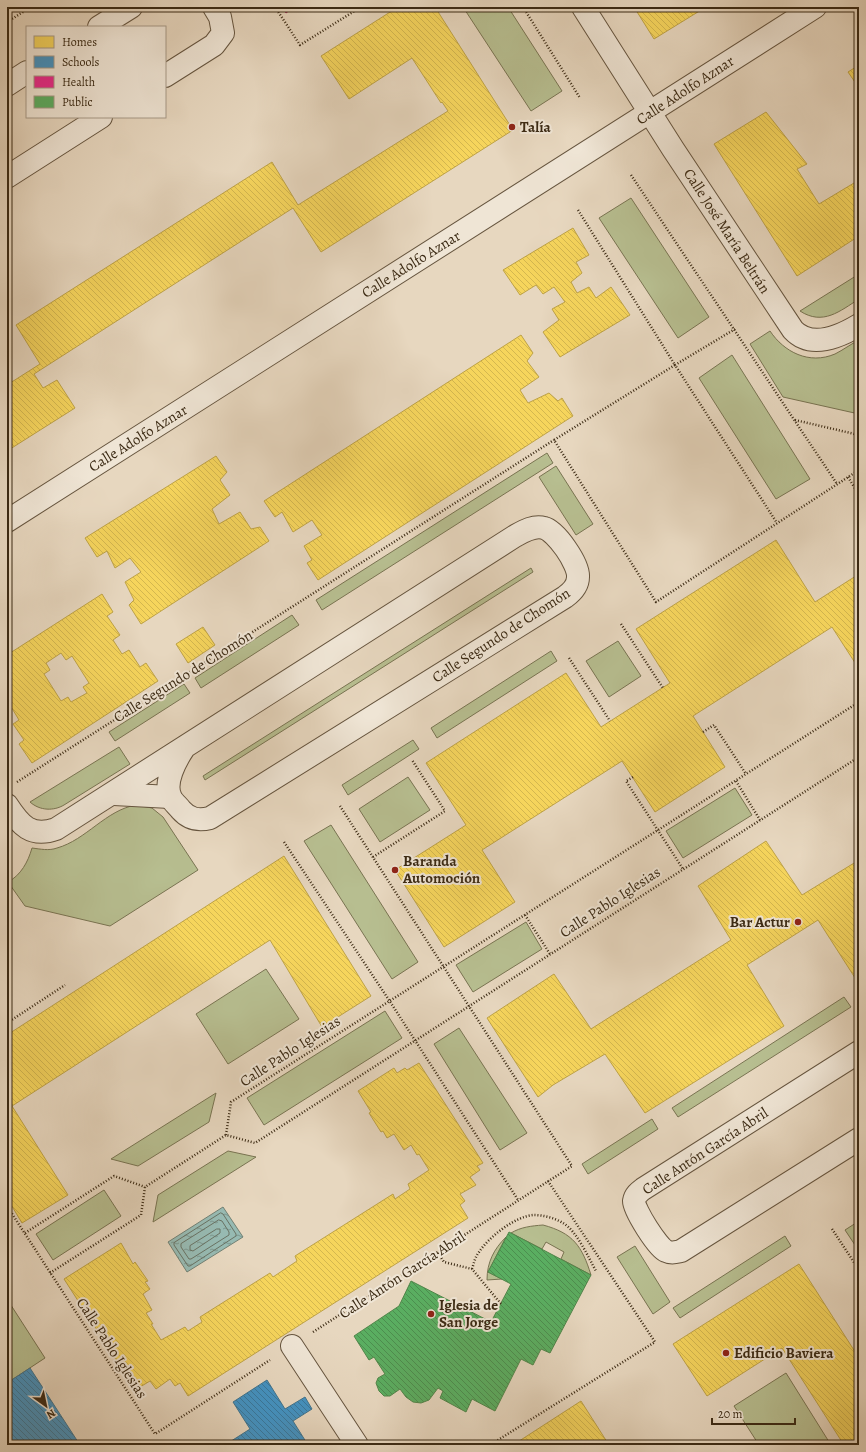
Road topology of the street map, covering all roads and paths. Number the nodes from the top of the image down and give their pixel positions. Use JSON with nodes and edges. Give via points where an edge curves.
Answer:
{"nodes":[{"id":1,"x":31,"y":7,"type":"edge"},
{"id":2,"x":131,"y":7,"type":"edge"},
{"id":3,"x":214,"y":7,"type":"edge"},
{"id":4,"x":276,"y":7,"type":"edge"},
{"id":5,"x":360,"y":7,"type":"edge"},
{"id":6,"x":523,"y":7,"type":"edge"},
{"id":7,"x":583,"y":7,"type":"edge"},
{"id":8,"x":815,"y":7,"type":"edge"},
{"id":9,"x":7,"y":22,"type":"edge"},
{"id":10,"x":101,"y":26,"type":"edge"},
{"id":11,"x":26,"y":73,"type":"edge"},
{"id":12,"x":166,"y":75,"type":"edge"},
{"id":13,"x":7,"y":85,"type":"edge"},
{"id":14,"x":580,"y":98,"type":"dead end"},
{"id":15,"x":649,"y":113,"type":"junction"},
{"id":16,"x":99,"y":118,"type":"edge"},
{"id":17,"x":631,"y":176,"type":"dead end"},
{"id":18,"x":7,"y":177,"type":"edge"},
{"id":19,"x":578,"y":210,"type":"dead end"},
{"id":20,"x":859,"y":310,"type":"edge"},
{"id":21,"x":859,"y":325,"type":"edge"},
{"id":22,"x":735,"y":329,"type":"junction"},
{"id":23,"x":812,"y":340,"type":"junction"},
{"id":24,"x":675,"y":365,"type":"junction"},
{"id":25,"x":795,"y":420,"type":"junction"},
{"id":26,"x":859,"y":435,"type":"edge"},
{"id":27,"x":554,"y":440,"type":"junction"},
{"id":28,"x":859,"y":470,"type":"edge"},
{"id":29,"x":848,"y":477,"type":"junction"},
{"id":30,"x":837,"y":484,"type":"junction"},
{"id":31,"x":859,"y":495,"type":"edge"},
{"id":32,"x":7,"y":521,"type":"edge"},
{"id":33,"x":777,"y":523,"type":"junction"},
{"id":34,"x":621,"y":624,"type":"dead end"},
{"id":35,"x":569,"y":658,"type":"dead end"},
{"id":36,"x":663,"y":688,"type":"dead end"},
{"id":37,"x":859,"y":702,"type":"edge"},
{"id":38,"x":610,"y":721,"type":"dead end"},
{"id":39,"x":703,"y":732,"type":"dead end"},
{"id":40,"x":184,"y":748,"type":"junction"},
{"id":41,"x":859,"y":757,"type":"edge"},
{"id":42,"x":412,"y":760,"type":"dead end"},
{"id":43,"x":746,"y":774,"type":"junction"},
{"id":44,"x":633,"y":777,"type":"dead end"},
{"id":45,"x":736,"y":781,"type":"junction"},
{"id":46,"x":15,"y":783,"type":"dead end"},
{"id":47,"x":114,"y":794,"type":"junction"},
{"id":48,"x":170,"y":797,"type":"junction"},
{"id":49,"x":7,"y":805,"type":"edge"},
{"id":50,"x":340,"y":806,"type":"dead end"},
{"id":51,"x":760,"y":820,"type":"junction"},
{"id":52,"x":657,"y":830,"type":"junction"},
{"id":53,"x":284,"y":842,"type":"dead end"},
{"id":54,"x":373,"y":857,"type":"junction"},
{"id":55,"x":682,"y":869,"type":"junction"},
{"id":56,"x":525,"y":915,"type":"junction"},
{"id":57,"x":550,"y":954,"type":"junction"},
{"id":58,"x":443,"y":966,"type":"junction"},
{"id":59,"x":65,"y":986,"type":"dead end"},
{"id":60,"x":389,"y":1000,"type":"junction"},
{"id":61,"x":469,"y":1007,"type":"junction"},
{"id":62,"x":7,"y":1023,"type":"edge"},
{"id":63,"x":415,"y":1041,"type":"junction"},
{"id":64,"x":859,"y":1052,"type":"edge"},
{"id":65,"x":226,"y":1135,"type":"junction"},
{"id":66,"x":859,"y":1138,"type":"edge"},
{"id":67,"x":548,"y":1181,"type":"junction"},
{"id":68,"x":145,"y":1188,"type":"junction"},
{"id":69,"x":518,"y":1200,"type":"junction"},
{"id":70,"x":7,"y":1206,"type":"edge"},
{"id":71,"x":832,"y":1229,"type":"dead end"},
{"id":72,"x":25,"y":1233,"type":"junction"},
{"id":73,"x":438,"y":1252,"type":"junction"},
{"id":74,"x":472,"y":1269,"type":"junction"},
{"id":75,"x":596,"y":1270,"type":"dead end"},
{"id":76,"x":859,"y":1270,"type":"edge"},
{"id":77,"x":50,"y":1272,"type":"junction"},
{"id":78,"x":501,"y":1304,"type":"dead end"},
{"id":79,"x":292,"y":1346,"type":"junction"},
{"id":80,"x":155,"y":1434,"type":"joint"},
{"id":81,"x":357,"y":1445,"type":"edge"},
{"id":82,"x":490,"y":1445,"type":"edge"}],
"edges":[{"from":1,"to":9,"type":"path"},
{"from":2,"to":10,"type":"street"},
{"from":3,"to":12,"type":"street","via":[[220,17],[223,33],[214,45]]},
{"from":4,"to":5,"type":"path","via":[[300,45]]},
{"from":6,"to":14,"type":"path"},
{"from":7,"to":15,"type":"street","name":"Calle José María Beltrán"},
{"from":8,"to":15,"type":"street","name":"Calle Adolfo Aznar"},
{"from":11,"to":13,"type":"street"},
{"from":15,"to":23,"type":"street","name":"Calle José María Beltrán","via":[[786,320],[798,335]]},
{"from":15,"to":32,"type":"street","name":"Calle Adolfo Aznar"},
{"from":16,"to":18,"type":"street"},
{"from":17,"to":22,"type":"path"},
{"from":19,"to":24,"type":"path"},
{"from":20,"to":23,"type":"street"},
{"from":21,"to":23,"type":"street","via":[[831,338]]},
{"from":22,"to":24,"type":"path","name":"Calle Segundo de Chomón"},
{"from":22,"to":25,"type":"path"},
{"from":24,"to":27,"type":"path","name":"Calle Segundo de Chomón"},
{"from":24,"to":33,"type":"path"},
{"from":25,"to":26,"type":"path"},
{"from":25,"to":30,"type":"path"},
{"from":27,"to":33,"type":"path","via":[[656,602]]},
{"from":27,"to":46,"type":"path","name":"Calle Segundo de Chomón"},
{"from":28,"to":29,"type":"path"},
{"from":29,"to":30,"type":"path"},
{"from":29,"to":31,"type":"path"},
{"from":30,"to":33,"type":"path"},
{"from":34,"to":36,"type":"path"},
{"from":35,"to":38,"type":"path"},
{"from":37,"to":43,"type":"path","name":"Calle Pablo Iglesias"},
{"from":39,"to":43,"type":"path","via":[[714,725]]},
{"from":40,"to":47,"type":"street","name":"Calle Segundo de Chomón"},
{"from":40,"to":48,"type":"street","name":"Calle Segundo de Chomón","via":[[171,774]]},
{"from":40,"to":48,"type":"street","name":"Calle Segundo de Chomón","via":[[526,530],[544,527],[552,531],[577,568],[577,583],[565,597],[210,818],[193,819]]},
{"from":41,"to":51,"type":"path","name":"Calle Pablo Iglesias"},
{"from":42,"to":54,"type":"path","via":[[445,811]]},
{"from":43,"to":45,"type":"path","name":"Calle Pablo Iglesias"},
{"from":44,"to":52,"type":"path","via":[[626,781]]},
{"from":45,"to":51,"type":"path"},
{"from":45,"to":52,"type":"path","name":"Calle Pablo Iglesias"},
{"from":47,"to":48,"type":"street"},
{"from":47,"to":49,"type":"street","name":"Calle Segundo de Chomón","via":[[47,833],[25,827]]},
{"from":50,"to":54,"type":"path"},
{"from":51,"to":55,"type":"path","name":"Calle Pablo Iglesias"},
{"from":52,"to":55,"type":"path","name":"Calle Pablo Iglesias"},
{"from":52,"to":56,"type":"path","name":"Calle Pablo Iglesias"},
{"from":53,"to":60,"type":"path"},
{"from":54,"to":58,"type":"path"},
{"from":55,"to":57,"type":"path","name":"Calle Pablo Iglesias"},
{"from":56,"to":57,"type":"path","name":"Calle Pablo Iglesias"},
{"from":56,"to":58,"type":"path","name":"Calle Pablo Iglesias"},
{"from":57,"to":61,"type":"path","name":"Calle Pablo Iglesias"},
{"from":58,"to":60,"type":"path","name":"Calle Pablo Iglesias"},
{"from":58,"to":61,"type":"path"},
{"from":59,"to":62,"type":"path"},
{"from":60,"to":63,"type":"path"},
{"from":60,"to":65,"type":"path","name":"Calle Pablo Iglesias","via":[[231,1102]]},
{"from":61,"to":63,"type":"path","name":"Calle Pablo Iglesias"},
{"from":61,"to":67,"type":"path","name":"Calle Antón García Abril","via":[[572,1166]]},
{"from":63,"to":65,"type":"path","name":"Calle Pablo Iglesias","via":[[255,1143]]},
{"from":63,"to":69,"type":"path"},
{"from":64,"to":66,"type":"street","name":"Calle Antón García Abril","via":[[643,1189],[635,1198],[635,1208],[664,1251],[681,1251]]},
{"from":65,"to":68,"type":"path"},
{"from":67,"to":69,"type":"path","name":"Calle Antón García Abril"},
{"from":67,"to":82,"type":"path","via":[[655,1342]]},
{"from":68,"to":72,"type":"path","via":[[114,1176]]},
{"from":68,"to":77,"type":"path","via":[[141,1215]]},
{"from":69,"to":73,"type":"path","name":"Calle Antón García Abril"},
{"from":70,"to":72,"type":"path","name":"Calle Pablo Iglesias"},
{"from":71,"to":76,"type":"path"},
{"from":72,"to":77,"type":"path","name":"Calle Pablo Iglesias"},
{"from":73,"to":74,"type":"path","via":[[444,1262]]},
{"from":73,"to":79,"type":"path","name":"Calle Antón García Abril"},
{"from":74,"to":75,"type":"path","via":[[478,1253],[492,1237],[516,1220],[534,1215],[549,1217],[564,1224],[573,1232]]},
{"from":74,"to":78,"type":"path"},
{"from":77,"to":80,"type":"path","name":"Calle Pablo Iglesias"},
{"from":79,"to":80,"type":"path","name":"Calle Antón García Abril"},
{"from":79,"to":81,"type":"street"}]}
